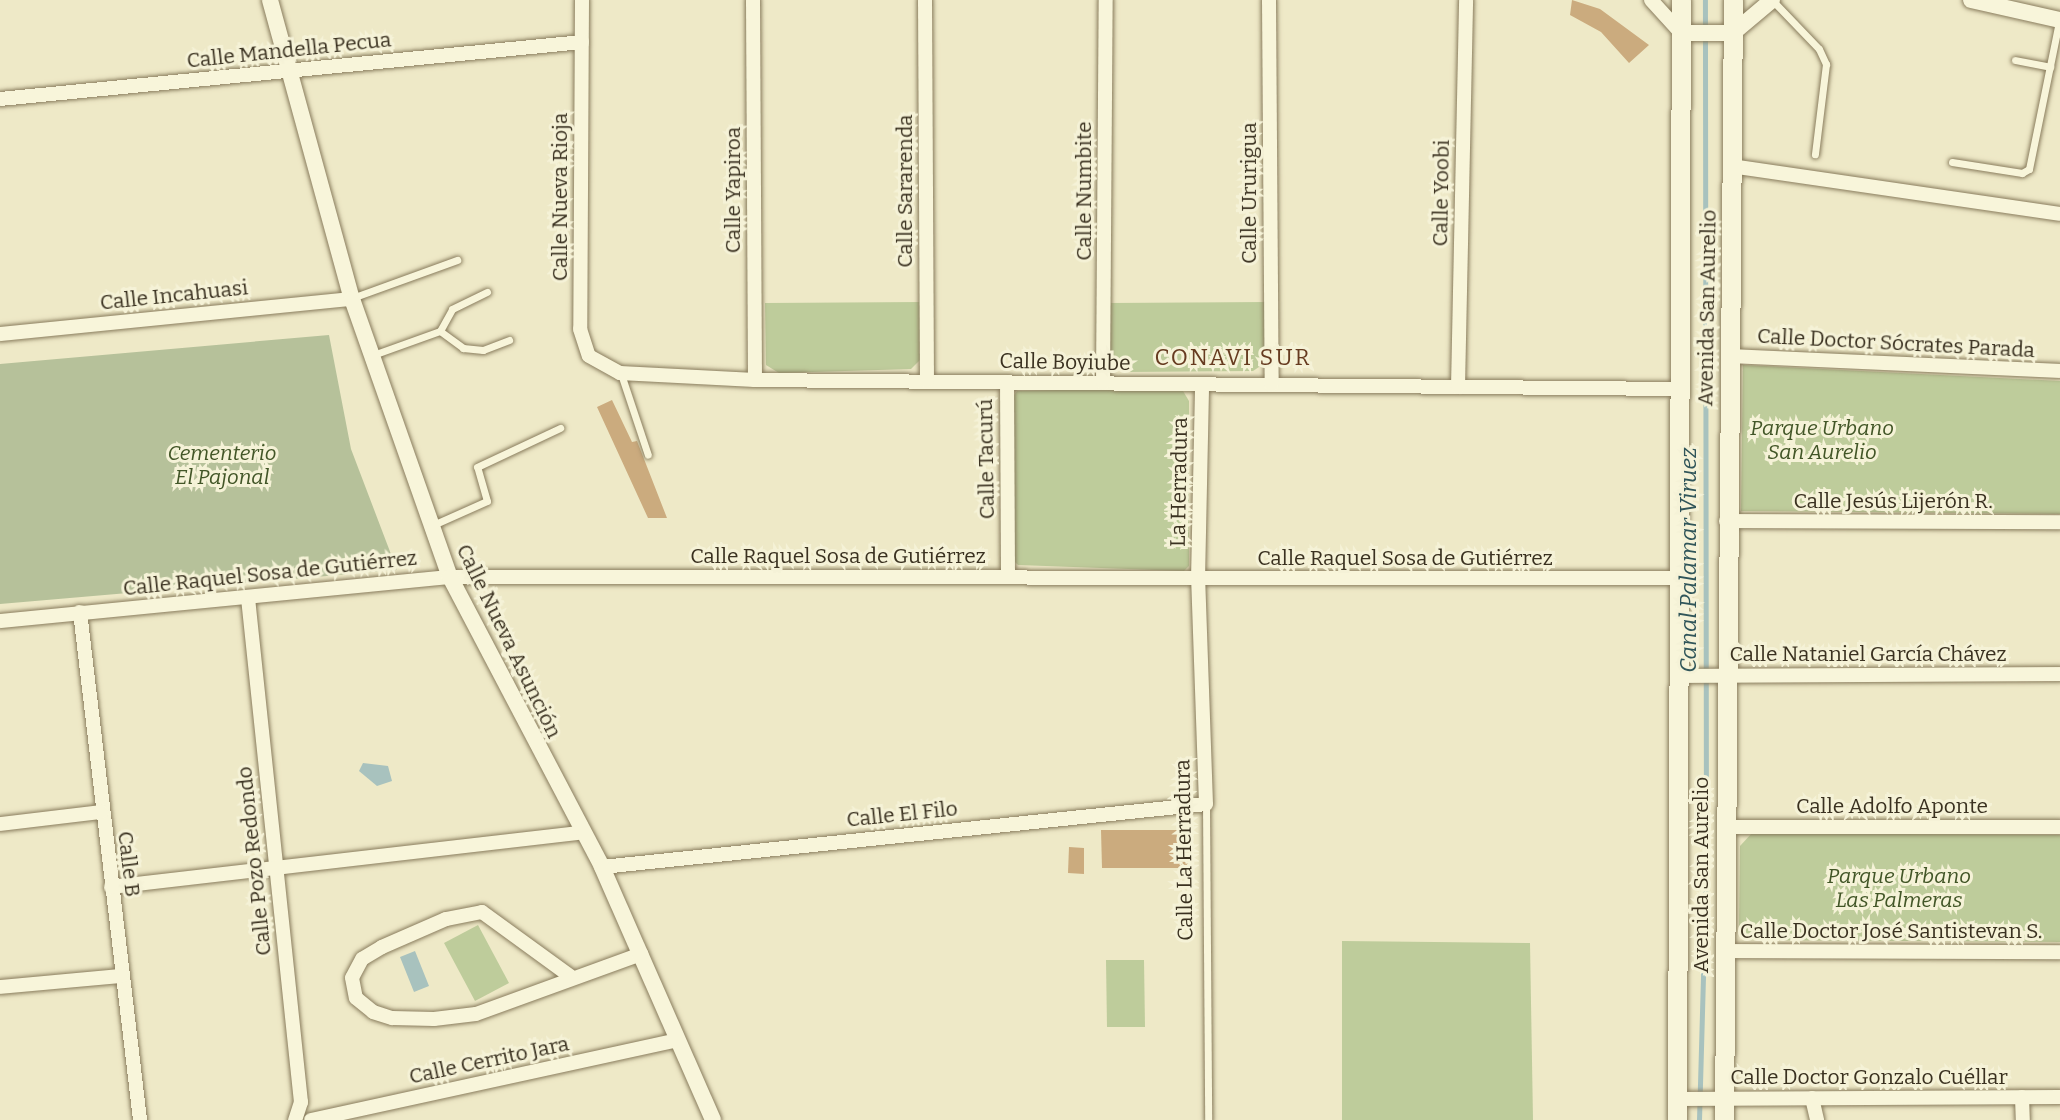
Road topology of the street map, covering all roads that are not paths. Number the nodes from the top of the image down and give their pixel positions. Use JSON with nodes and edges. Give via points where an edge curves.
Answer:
{"nodes":[{"id":1,"x":270,"y":0,"type":"edge"},
{"id":2,"x":582,"y":0,"type":"edge"},
{"id":3,"x":753,"y":0,"type":"edge"},
{"id":4,"x":925,"y":0,"type":"edge"},
{"id":5,"x":1106,"y":0,"type":"edge"},
{"id":6,"x":1269,"y":0,"type":"edge"},
{"id":7,"x":1466,"y":0,"type":"edge"},
{"id":8,"x":1651,"y":0,"type":"edge"},
{"id":9,"x":1681,"y":0,"type":"edge"},
{"id":10,"x":1733,"y":0,"type":"edge"},
{"id":11,"x":1772,"y":0,"type":"edge"},
{"id":12,"x":1971,"y":0,"type":"edge"},
{"id":13,"x":2060,"y":20,"type":"edge"},
{"id":14,"x":1686,"y":33,"type":"junction"},
{"id":15,"x":1728,"y":33,"type":"junction"},
{"id":16,"x":582,"y":42,"type":"junction"},
{"id":17,"x":2015,"y":60,"type":"dead end"},
{"id":18,"x":2050,"y":67,"type":"junction"},
{"id":19,"x":292,"y":71,"type":"junction"},
{"id":20,"x":0,"y":99,"type":"edge"},
{"id":21,"x":1815,"y":154,"type":"dead end"},
{"id":22,"x":1952,"y":162,"type":"dead end"},
{"id":23,"x":1731,"y":166,"type":"junction"},
{"id":24,"x":2060,"y":214,"type":"edge"},
{"id":25,"x":457,"y":260,"type":"dead end"},
{"id":26,"x":487,"y":292,"type":"dead end"},
{"id":27,"x":352,"y":299,"type":"junction"},
{"id":28,"x":440,"y":331,"type":"junction"},
{"id":29,"x":0,"y":334,"type":"edge"},
{"id":30,"x":509,"y":340,"type":"dead end"},
{"id":31,"x":373,"y":355,"type":"junction"},
{"id":32,"x":1731,"y":356,"type":"junction"},
{"id":33,"x":2060,"y":371,"type":"edge"},
{"id":34,"x":620,"y":373,"type":"junction"},
{"id":35,"x":755,"y":380,"type":"junction"},
{"id":36,"x":927,"y":381,"type":"junction"},
{"id":37,"x":1007,"y":382,"type":"junction"},
{"id":38,"x":1103,"y":383,"type":"junction"},
{"id":39,"x":1202,"y":384,"type":"junction"},
{"id":40,"x":1272,"y":385,"type":"junction"},
{"id":41,"x":1458,"y":387,"type":"junction"},
{"id":42,"x":1678,"y":389,"type":"junction"},
{"id":43,"x":560,"y":428,"type":"dead end"},
{"id":44,"x":648,"y":454,"type":"dead end"},
{"id":45,"x":1726,"y":521,"type":"junction"},
{"id":46,"x":2060,"y":522,"type":"edge"},
{"id":47,"x":432,"y":526,"type":"junction"},
{"id":48,"x":450,"y":577,"type":"junction"},
{"id":49,"x":1009,"y":577,"type":"junction"},
{"id":50,"x":1679,"y":578,"type":"junction"},
{"id":51,"x":1198,"y":580,"type":"junction"},
{"id":52,"x":248,"y":598,"type":"junction"},
{"id":53,"x":80,"y":612,"type":"junction"},
{"id":54,"x":0,"y":621,"type":"edge"},
{"id":55,"x":2060,"y":674,"type":"edge"},
{"id":56,"x":1682,"y":677,"type":"junction"},
{"id":57,"x":1721,"y":677,"type":"junction"},
{"id":58,"x":1206,"y":804,"type":"junction"},
{"id":59,"x":102,"y":812,"type":"junction"},
{"id":60,"x":0,"y":824,"type":"edge"},
{"id":61,"x":1724,"y":827,"type":"junction"},
{"id":62,"x":2060,"y":827,"type":"edge"},
{"id":63,"x":581,"y":833,"type":"junction"},
{"id":64,"x":275,"y":866,"type":"junction"},
{"id":65,"x":602,"y":867,"type":"junction"},
{"id":66,"x":111,"y":887,"type":"junction"},
{"id":67,"x":1723,"y":951,"type":"junction"},
{"id":68,"x":2060,"y":952,"type":"edge"},
{"id":69,"x":641,"y":954,"type":"junction"},
{"id":70,"x":122,"y":976,"type":"junction"},
{"id":71,"x":570,"y":976,"type":"junction"},
{"id":72,"x":0,"y":987,"type":"edge"},
{"id":73,"x":677,"y":1040,"type":"junction"},
{"id":74,"x":2022,"y":1097,"type":"junction"},
{"id":75,"x":2060,"y":1097,"type":"edge"},
{"id":76,"x":1812,"y":1098,"type":"junction"},
{"id":77,"x":1683,"y":1099,"type":"junction"},
{"id":78,"x":1717,"y":1099,"type":"junction"},
{"id":79,"x":140,"y":1120,"type":"edge"},
{"id":80,"x":295,"y":1120,"type":"edge"},
{"id":81,"x":311,"y":1120,"type":"edge"},
{"id":82,"x":713,"y":1120,"type":"edge"},
{"id":83,"x":1208,"y":1120,"type":"edge"},
{"id":84,"x":1677,"y":1120,"type":"edge"},
{"id":85,"x":1724,"y":1120,"type":"edge"},
{"id":86,"x":1816,"y":1120,"type":"edge"},
{"id":87,"x":2023,"y":1120,"type":"edge"}],
"edges":[{"from":1,"to":19,"type":"street","name":"Calle Nueva Asunción"},
{"from":2,"to":16,"type":"street","name":"Calle Nueva Rioja"},
{"from":3,"to":35,"type":"street","name":"Calle Yapiroa"},
{"from":4,"to":36,"type":"street","name":"Calle Sararenda"},
{"from":5,"to":38,"type":"street","name":"Calle Numbite"},
{"from":6,"to":40,"type":"street","name":"Calle Ururigua"},
{"from":7,"to":41,"type":"street","name":"Calle Yoobi"},
{"from":8,"to":14,"type":"street"},
{"from":9,"to":14,"type":"main road","name":"Avenida San Aurelio"},
{"from":10,"to":15,"type":"main road","name":"Avenida San Aurelio"},
{"from":11,"to":15,"type":"street"},
{"from":11,"to":21,"type":"lane","via":[[1819,49],[1826,64]]},
{"from":12,"to":13,"type":"street"},
{"from":13,"to":18,"type":"lane"},
{"from":14,"to":15,"type":"street"},
{"from":14,"to":42,"type":"main road","name":"Avenida San Aurelio"},
{"from":15,"to":23,"type":"main road","name":"Avenida San Aurelio"},
{"from":16,"to":19,"type":"street","name":"Calle Mandella Pecua"},
{"from":16,"to":34,"type":"street","name":"Calle Nueva Rioja","via":[[580,329],[589,356]]},
{"from":17,"to":18,"type":"lane"},
{"from":18,"to":22,"type":"lane","via":[[2026,172]]},
{"from":19,"to":20,"type":"street","name":"Calle Mandella Pecua"},
{"from":19,"to":27,"type":"street","name":"Calle Nueva Asunción"},
{"from":23,"to":24,"type":"street"},
{"from":23,"to":32,"type":"main road","name":"Avenida San Aurelio"},
{"from":25,"to":27,"type":"lane"},
{"from":26,"to":28,"type":"lane","via":[[452,309]]},
{"from":27,"to":29,"type":"street","name":"Calle Incahuasi"},
{"from":27,"to":31,"type":"street","name":"Calle Nueva Asunción"},
{"from":28,"to":30,"type":"lane","via":[[463,348],[484,351]]},
{"from":28,"to":31,"type":"lane"},
{"from":31,"to":47,"type":"street","name":"Calle Nueva Asunción"},
{"from":32,"to":33,"type":"street","name":"Calle Doctor Sócrates Parada"},
{"from":32,"to":45,"type":"main road","name":"Avenida San Aurelio"},
{"from":34,"to":35,"type":"street","name":"Calle Boyiube"},
{"from":34,"to":44,"type":"lane"},
{"from":35,"to":36,"type":"street","name":"Calle Boyiube"},
{"from":36,"to":37,"type":"street","name":"Calle Boyiube"},
{"from":37,"to":38,"type":"street","name":"Calle Boyiube"},
{"from":37,"to":49,"type":"street","name":"Calle Tacurú"},
{"from":38,"to":39,"type":"street","name":"Calle Boyiube"},
{"from":39,"to":40,"type":"street","name":"Calle Boyiube"},
{"from":39,"to":51,"type":"street","name":"La Herradura"},
{"from":40,"to":41,"type":"street","name":"Calle Boyiube"},
{"from":41,"to":42,"type":"street","name":"Calle Boyiube"},
{"from":42,"to":50,"type":"main road","name":"Avenida San Aurelio"},
{"from":43,"to":47,"type":"lane","via":[[477,467],[486,501]]},
{"from":45,"to":46,"type":"street","name":"Calle Jesús Lijerón R."},
{"from":45,"to":57,"type":"main road","name":"Avenida San Aurelio"},
{"from":47,"to":48,"type":"street","name":"Calle Nueva Asunción"},
{"from":48,"to":49,"type":"street","name":"Calle Raquel Sosa de Gutiérrez"},
{"from":48,"to":52,"type":"street","name":"Calle Raquel Sosa de Gutiérrez"},
{"from":48,"to":63,"type":"street","name":"Calle Nueva Asunción"},
{"from":49,"to":51,"type":"street","name":"Calle Raquel Sosa de Gutiérrez"},
{"from":50,"to":51,"type":"street","name":"Calle Raquel Sosa de Gutiérrez"},
{"from":50,"to":56,"type":"main road","name":"Avenida San Aurelio"},
{"from":51,"to":58,"type":"street","name":"Calle La Herradura"},
{"from":52,"to":53,"type":"street","name":"Calle Raquel Sosa de Gutiérrez"},
{"from":52,"to":64,"type":"street","name":"Calle Pozo Redondo"},
{"from":53,"to":54,"type":"street","name":"Calle Raquel Sosa de Gutiérrez"},
{"from":53,"to":59,"type":"street","name":"Calle B"},
{"from":55,"to":57,"type":"street","name":"Calle Nataniel García Chávez"},
{"from":56,"to":57,"type":"street","name":"Calle Nataniel García Chávez"},
{"from":56,"to":77,"type":"main road","name":"Avenida San Aurelio"},
{"from":57,"to":61,"type":"main road","name":"Avenida San Aurelio"},
{"from":58,"to":65,"type":"street","name":"Calle El Filo"},
{"from":58,"to":83,"type":"lane","name":"Calle La Herradura"},
{"from":59,"to":60,"type":"street"},
{"from":59,"to":66,"type":"street","name":"Calle B"},
{"from":61,"to":62,"type":"street","name":"Calle Adolfo Aponte"},
{"from":61,"to":67,"type":"main road","name":"Avenida San Aurelio"},
{"from":63,"to":64,"type":"street"},
{"from":63,"to":65,"type":"street","name":"Calle Nueva Asunción"},
{"from":64,"to":66,"type":"street"},
{"from":64,"to":80,"type":"street","name":"Calle Pozo Redondo","via":[[301,1102]]},
{"from":65,"to":69,"type":"street","name":"Calle Nueva Asunción"},
{"from":66,"to":70,"type":"street","name":"Calle B"},
{"from":67,"to":68,"type":"street","name":"Calle Doctor José Santistevan S."},
{"from":67,"to":78,"type":"main road","name":"Avenida San Aurelio"},
{"from":69,"to":71,"type":"street"},
{"from":69,"to":73,"type":"street","name":"Calle Nueva Asunción"},
{"from":70,"to":72,"type":"street"},
{"from":70,"to":79,"type":"street","name":"Calle B"},
{"from":71,"to":71,"type":"street","via":[[476,1014],[435,1019],[392,1018],[373,1012],[356,998],[352,978],[362,959],[382,947],[446,919],[482,912]]},
{"from":73,"to":81,"type":"street","name":"Calle Cerrito Jara"},
{"from":73,"to":82,"type":"street","name":"Calle Nueva Asunción"},
{"from":74,"to":75,"type":"street","name":"Calle Doctor Gonzalo Cuéllar"},
{"from":74,"to":76,"type":"street","name":"Calle Doctor Gonzalo Cuéllar"},
{"from":74,"to":87,"type":"street"},
{"from":76,"to":78,"type":"street","name":"Calle Doctor Gonzalo Cuéllar"},
{"from":76,"to":86,"type":"street"},
{"from":77,"to":78,"type":"street","name":"Calle Doctor Gonzalo Cuéllar"},
{"from":77,"to":84,"type":"main road","name":"Avenida San Aurelio"},
{"from":78,"to":85,"type":"main road","name":"Avenida San Aurelio"}]}
